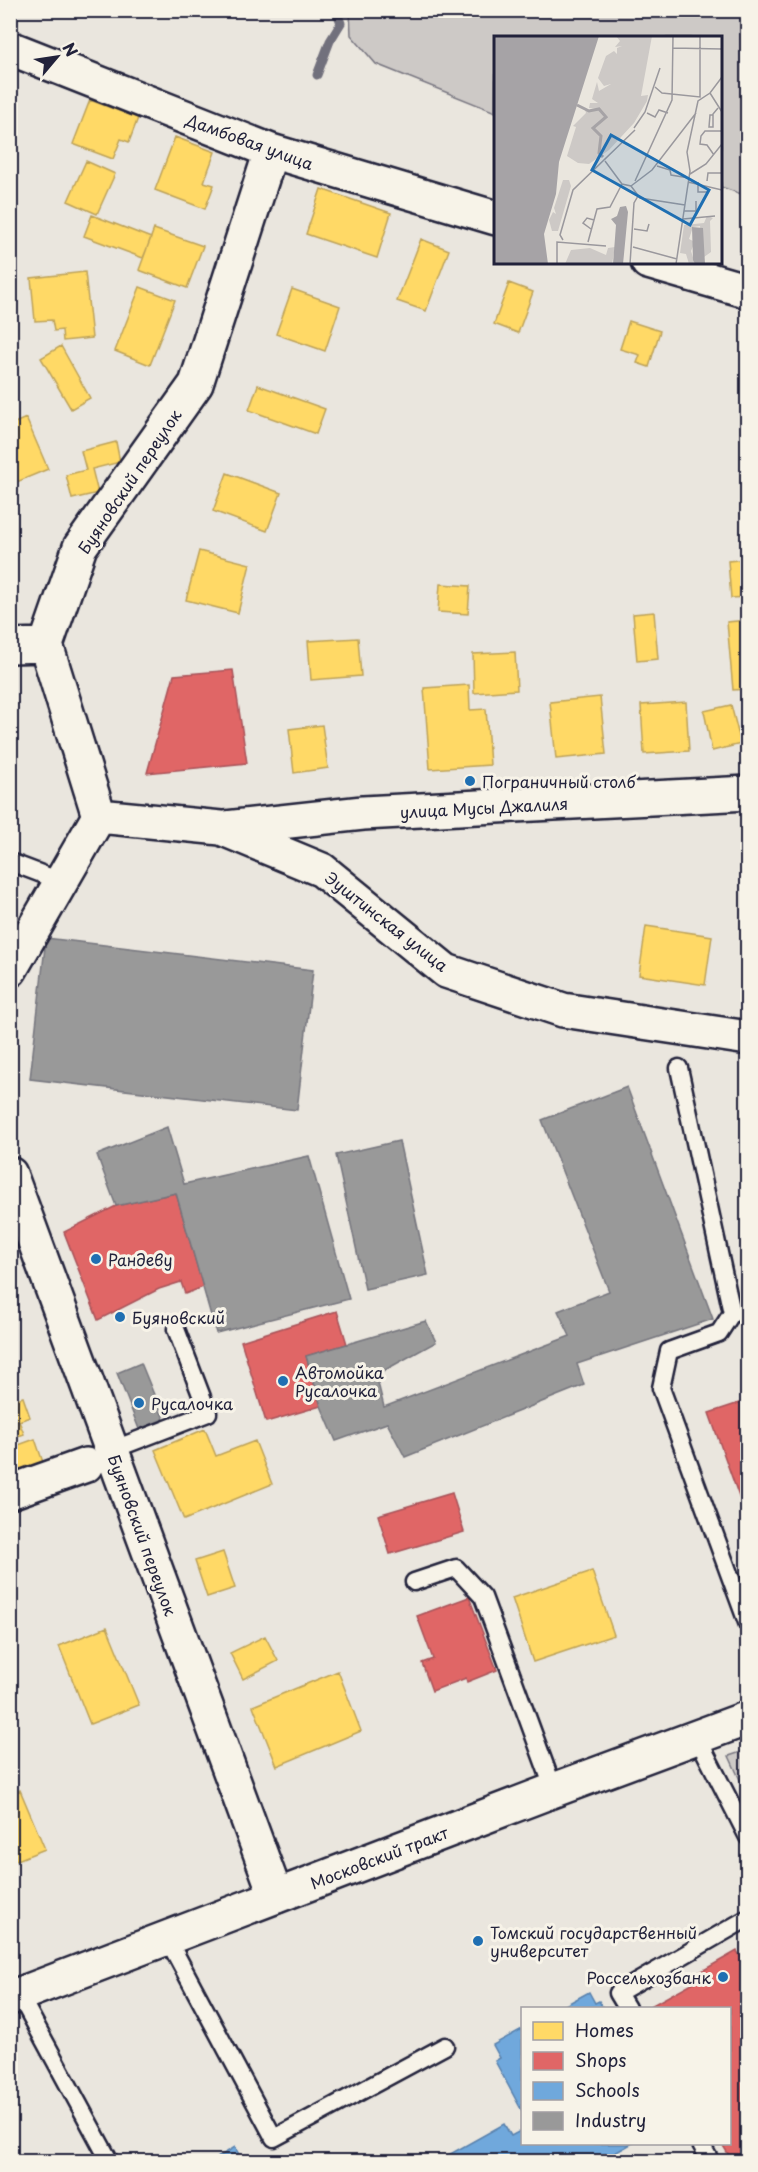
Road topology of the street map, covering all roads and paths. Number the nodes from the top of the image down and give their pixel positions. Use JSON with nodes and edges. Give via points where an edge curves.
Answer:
{"nodes":[{"id":1,"x":10,"y":48,"type":"edge"},
{"id":2,"x":271,"y":151,"type":"junction"},
{"id":3,"x":494,"y":218,"type":"edge"},
{"id":4,"x":655,"y":264,"type":"edge"},
{"id":5,"x":747,"y":291,"type":"edge"},
{"id":6,"x":46,"y":645,"type":"junction"},
{"id":7,"x":10,"y":646,"type":"edge"},
{"id":8,"x":747,"y":793,"type":"edge"},
{"id":9,"x":99,"y":816,"type":"junction"},
{"id":10,"x":222,"y":828,"type":"junction"},
{"id":11,"x":10,"y":862,"type":"edge"},
{"id":12,"x":60,"y":881,"type":"junction"},
{"id":13,"x":10,"y":970,"type":"edge"},
{"id":14,"x":747,"y":1038,"type":"edge"},
{"id":15,"x":679,"y":1068,"type":"dead end"},
{"id":16,"x":10,"y":1174,"type":"edge"},
{"id":17,"x":176,"y":1329,"type":"dead end"},
{"id":18,"x":99,"y":1457,"type":"junction"},
{"id":19,"x":10,"y":1492,"type":"edge"},
{"id":20,"x":414,"y":1582,"type":"dead end"},
{"id":21,"x":747,"y":1625,"type":"edge"},
{"id":22,"x":747,"y":1718,"type":"edge"},
{"id":23,"x":697,"y":1737,"type":"junction"},
{"id":24,"x":554,"y":1790,"type":"junction"},
{"id":25,"x":747,"y":1837,"type":"edge"},
{"id":26,"x":276,"y":1896,"type":"junction"},
{"id":27,"x":747,"y":1918,"type":"edge"},
{"id":28,"x":167,"y":1938,"type":"junction"},
{"id":29,"x":15,"y":1996,"type":"edge"},
{"id":30,"x":626,"y":2007,"type":"edge"},
{"id":31,"x":445,"y":2046,"type":"dead end"},
{"id":32,"x":702,"y":2145,"type":"edge"},
{"id":33,"x":110,"y":2162,"type":"edge"},
{"id":34,"x":711,"y":2162,"type":"edge"}],
"edges":[{"from":1,"to":2,"type":"street","name":"Дамбовая улица"},
{"from":2,"to":3,"type":"street","name":"Дамбовая улица"},
{"from":2,"to":6,"type":"street","name":"Буяновский переулок","via":[[196,384],[80,547]]},
{"from":4,"to":5,"type":"street"},
{"from":6,"to":7,"type":"street"},
{"from":6,"to":9,"type":"street"},
{"from":8,"to":10,"type":"street","name":"улица Мусы Джалиля","via":[[363,813]]},
{"from":9,"to":10,"type":"street","name":"Эуштинская улица"},
{"from":9,"to":12,"type":"street"},
{"from":10,"to":14,"type":"street","name":"Эуштинская улица","via":[[322,870],[446,971],[563,1010]]},
{"from":11,"to":12,"type":"lane"},
{"from":12,"to":13,"type":"street"},
{"from":15,"to":21,"type":"lane","via":[[732,1313],[719,1333],[669,1351],[661,1388]]},
{"from":16,"to":18,"type":"street","name":"Буяновский переулок"},
{"from":17,"to":18,"type":"lane","via":[[208,1413]]},
{"from":18,"to":19,"type":"street"},
{"from":18,"to":26,"type":"street","name":"Буяновский переулок"},
{"from":20,"to":24,"type":"lane","via":[[456,1568],[483,1597]]},
{"from":22,"to":23,"type":"street","name":"Московский тракт"},
{"from":23,"to":24,"type":"street","name":"Московский тракт"},
{"from":23,"to":25,"type":"lane"},
{"from":24,"to":26,"type":"street","name":"Московский тракт"},
{"from":26,"to":28,"type":"street","name":"Московский тракт"},
{"from":27,"to":30,"type":"lane","via":[[618,1993]]},
{"from":28,"to":29,"type":"street","name":"Московский тракт"},
{"from":28,"to":31,"type":"lane","via":[[274,2138]]},
{"from":29,"to":33,"type":"lane"},
{"from":32,"to":34,"type":"lane"}]}
